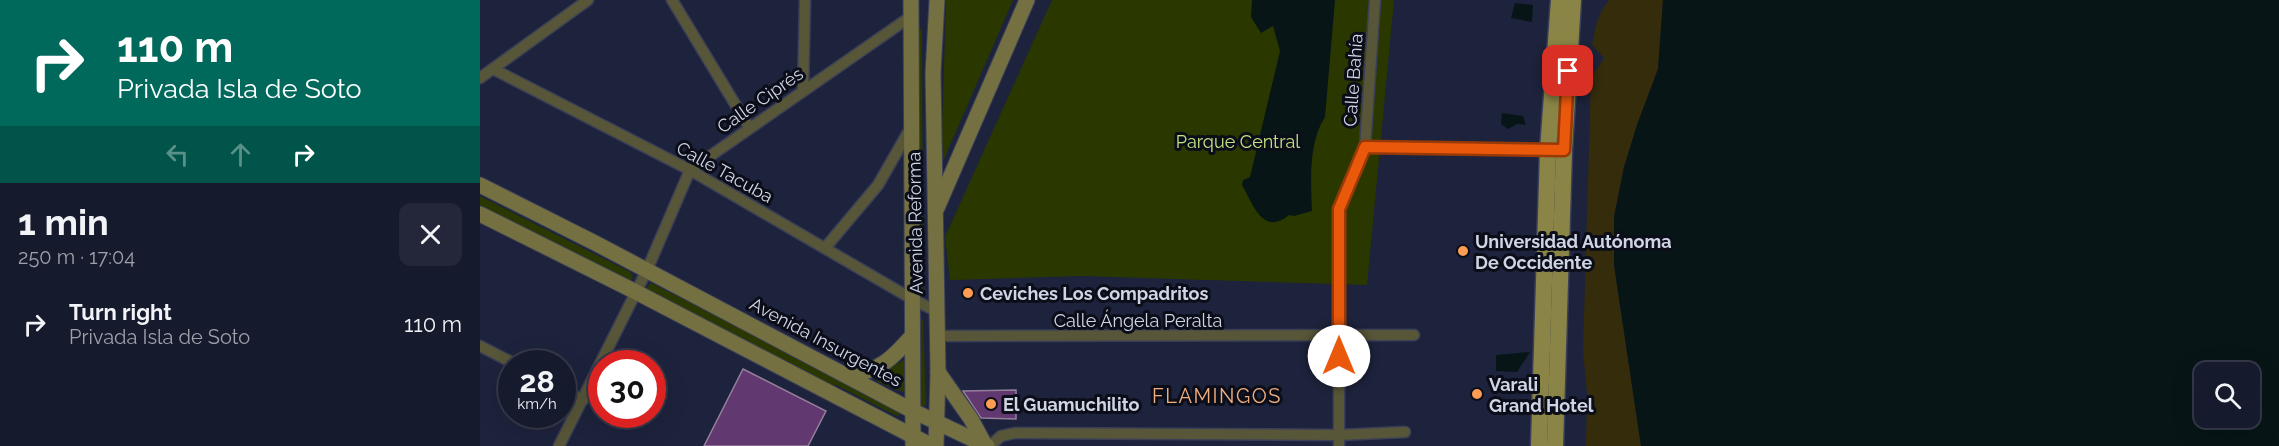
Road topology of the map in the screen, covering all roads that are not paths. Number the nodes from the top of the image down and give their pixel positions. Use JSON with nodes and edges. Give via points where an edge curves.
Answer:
{"nodes":[{"id":1,"x":588,"y":0,"type":"edge"},
{"id":2,"x":672,"y":0,"type":"edge"},
{"id":3,"x":805,"y":0,"type":"edge"},
{"id":4,"x":911,"y":0,"type":"edge"},
{"id":5,"x":936,"y":0,"type":"edge"},
{"id":6,"x":1027,"y":0,"type":"edge"},
{"id":7,"x":1375,"y":0,"type":"edge"},
{"id":8,"x":1559,"y":0,"type":"edge"},
{"id":9,"x":1573,"y":0,"type":"edge"},
{"id":10,"x":910,"y":17,"type":"junction"},
{"id":11,"x":493,"y":69,"type":"junction"},
{"id":12,"x":480,"y":78,"type":"edge"},
{"id":13,"x":803,"y":91,"type":"junction"},
{"id":14,"x":749,"y":127,"type":"junction"},
{"id":15,"x":910,"y":129,"type":"junction"},
{"id":16,"x":1365,"y":147,"type":"junction"},
{"id":17,"x":1556,"y":150,"type":"junction"},
{"id":18,"x":690,"y":170,"type":"junction"},
{"id":19,"x":480,"y":185,"type":"edge"},
{"id":20,"x":480,"y":214,"type":"edge"},
{"id":21,"x":935,"y":214,"type":"junction"},
{"id":22,"x":825,"y":248,"type":"junction"},
{"id":23,"x":647,"y":270,"type":"junction"},
{"id":24,"x":636,"y":292,"type":"junction"},
{"id":25,"x":912,"y":299,"type":"junction"},
{"id":26,"x":936,"y":310,"type":"junction"},
{"id":27,"x":1414,"y":334,"type":"dead end"},
{"id":28,"x":912,"y":336,"type":"junction"},
{"id":29,"x":936,"y":336,"type":"junction"},
{"id":30,"x":1339,"y":336,"type":"junction"},
{"id":31,"x":480,"y":346,"type":"edge"},
{"id":32,"x":498,"y":355,"type":"edge"},
{"id":33,"x":938,"y":372,"type":"junction"},
{"id":34,"x":849,"y":376,"type":"junction"},
{"id":35,"x":576,"y":397,"type":"edge"},
{"id":36,"x":583,"y":400,"type":"junction"},
{"id":37,"x":913,"y":411,"type":"junction"},
{"id":38,"x":937,"y":422,"type":"junction"},
{"id":39,"x":1405,"y":432,"type":"dead end"},
{"id":40,"x":1339,"y":440,"type":"edge"},
{"id":41,"x":913,"y":441,"type":"edge"},
{"id":42,"x":559,"y":446,"type":"edge"},
{"id":43,"x":934,"y":446,"type":"edge"},
{"id":44,"x":987,"y":446,"type":"edge"},
{"id":45,"x":1539,"y":446,"type":"edge"},
{"id":46,"x":1555,"y":446,"type":"edge"}],
"edges":[{"from":1,"to":11,"type":"street"},
{"from":2,"to":14,"type":"street"},
{"from":3,"to":13,"type":"street"},
{"from":4,"to":10,"type":"main road","name":"Avenida Reforma"},
{"from":5,"to":10,"type":"main road","name":"Avenida Reforma"},
{"from":5,"to":21,"type":"main road","name":"Avenida Reforma"},
{"from":6,"to":21,"type":"main road"},
{"from":7,"to":16,"type":"street","name":"Calle Bahía"},
{"from":8,"to":17,"type":"main road"},
{"from":9,"to":17,"type":"main road"},
{"from":10,"to":13,"type":"street","name":"Calle Ciprés"},
{"from":10,"to":15,"type":"main road","name":"Avenida Reforma"},
{"from":11,"to":12,"type":"street"},
{"from":11,"to":18,"type":"street","name":"Calle Tacuba"},
{"from":13,"to":14,"type":"street","name":"Calle Ciprés"},
{"from":14,"to":18,"type":"street","name":"Calle Ciprés"},
{"from":15,"to":22,"type":"street","via":[[878,185]]},
{"from":15,"to":25,"type":"main road","name":"Avenida Reforma"},
{"from":16,"to":17,"type":"street"},
{"from":16,"to":30,"type":"street","name":"Calle Bahía","via":[[1339,209]]},
{"from":17,"to":45,"type":"main road"},
{"from":17,"to":46,"type":"main road"},
{"from":18,"to":22,"type":"street","name":"Calle Tacuba"},
{"from":18,"to":23,"type":"street"},
{"from":19,"to":23,"type":"main road","name":"Avenida Insurgentes"},
{"from":20,"to":24,"type":"main road"},
{"from":21,"to":26,"type":"main road","name":"Avenida Reforma"},
{"from":22,"to":25,"type":"street","name":"Calle Tacuba"},
{"from":23,"to":24,"type":"street"},
{"from":23,"to":34,"type":"main road","name":"Avenida Insurgentes"},
{"from":24,"to":36,"type":"street"},
{"from":24,"to":41,"type":"main road"},
{"from":25,"to":26,"type":"street","name":"Calle Tacuba"},
{"from":25,"to":28,"type":"main road","name":"Avenida Reforma"},
{"from":26,"to":29,"type":"main road","name":"Avenida Reforma"},
{"from":27,"to":30,"type":"street","name":"Calle Ángela Peralta"},
{"from":28,"to":34,"type":"main road","via":[[885,365]]},
{"from":28,"to":37,"type":"main road","name":"Avenida Reforma"},
{"from":29,"to":30,"type":"street","name":"Calle Ángela Peralta"},
{"from":29,"to":33,"type":"main road","name":"Avenida Reforma"},
{"from":30,"to":40,"type":"street","name":"Calle Bahía"},
{"from":31,"to":32,"type":"street"},
{"from":33,"to":38,"type":"main road","name":"Avenida Reforma"},
{"from":33,"to":44,"type":"main road"},
{"from":34,"to":37,"type":"main road","name":"Avenida Insurgentes"},
{"from":35,"to":36,"type":"street"},
{"from":36,"to":42,"type":"street"},
{"from":37,"to":38,"type":"main road","name":"Avenida Insurgentes"},
{"from":37,"to":41,"type":"main road","name":"Avenida Reforma"},
{"from":38,"to":43,"type":"main road","name":"Avenida Reforma"},
{"from":38,"to":44,"type":"main road","name":"Avenida Insurgentes"},
{"from":39,"to":40,"type":"street"},
{"from":40,"to":44,"type":"street","via":[[1015,433],[1001,436]]},
{"from":41,"to":43,"type":"main road"}]}
